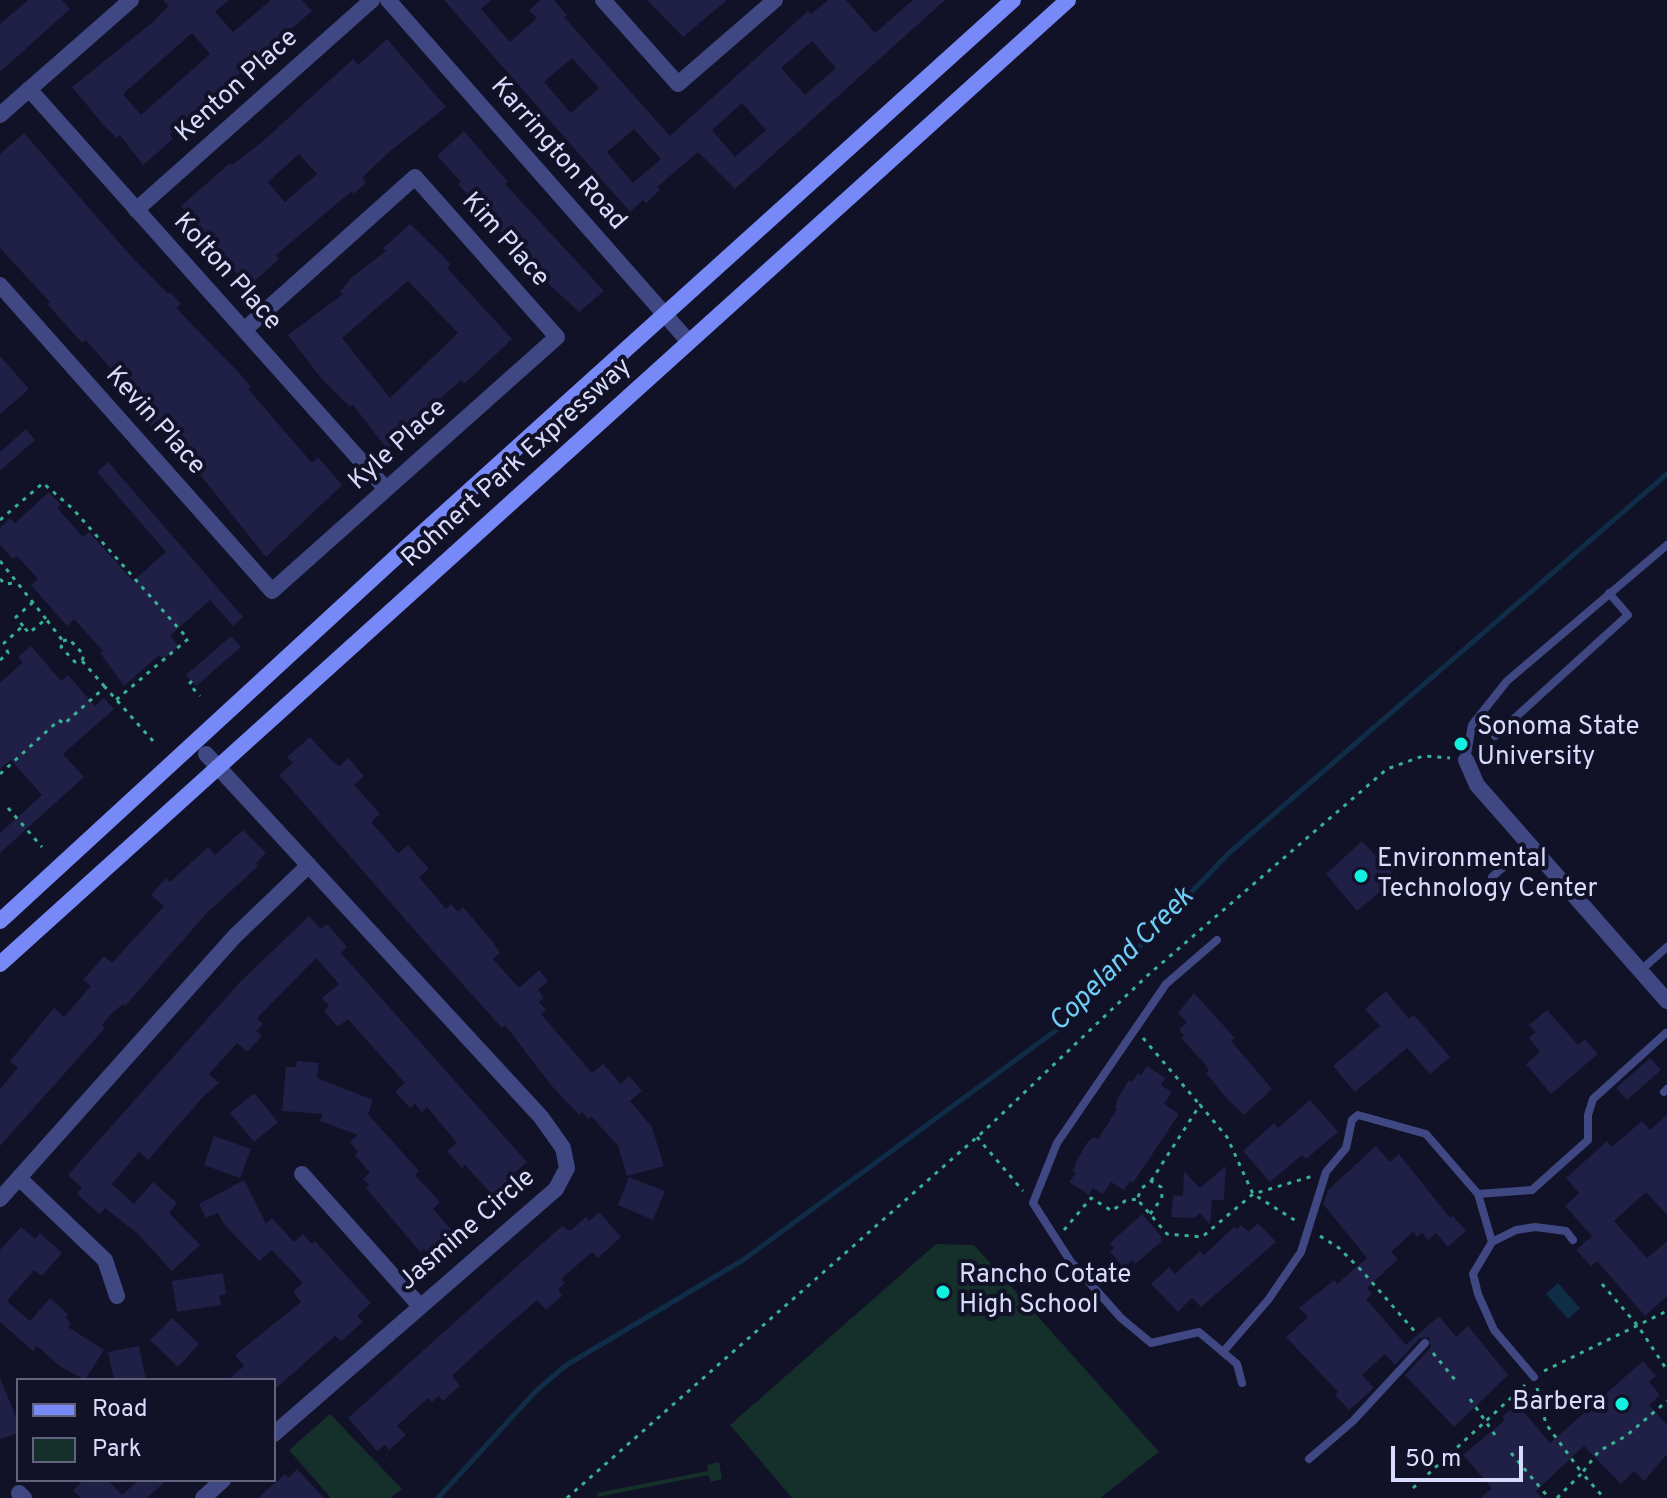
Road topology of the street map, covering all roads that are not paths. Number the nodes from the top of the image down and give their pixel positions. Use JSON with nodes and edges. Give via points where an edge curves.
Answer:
{"nodes":[{"id":1,"x":131,"y":0,"type":"edge"},
{"id":2,"x":372,"y":0,"type":"edge"},
{"id":3,"x":388,"y":0,"type":"edge"},
{"id":4,"x":603,"y":0,"type":"edge"},
{"id":5,"x":775,"y":0,"type":"edge"},
{"id":6,"x":1013,"y":0,"type":"edge"},
{"id":7,"x":1068,"y":0,"type":"edge"},
{"id":8,"x":29,"y":89,"type":"junction"},
{"id":9,"x":0,"y":115,"type":"edge"},
{"id":10,"x":136,"y":210,"type":"junction"},
{"id":11,"x":0,"y":285,"type":"edge"},
{"id":12,"x":664,"y":314,"type":"junction"},
{"id":13,"x":244,"y":330,"type":"junction"},
{"id":14,"x":557,"y":337,"type":"joint"},
{"id":15,"x":689,"y":342,"type":"junction"},
{"id":16,"x":386,"y":489,"type":"junction"},
{"id":17,"x":1667,"y":545,"type":"edge"},
{"id":18,"x":272,"y":591,"type":"joint"},
{"id":19,"x":1609,"y":593,"type":"junction"},
{"id":20,"x":1495,"y":736,"type":"dead end"},
{"id":21,"x":212,"y":760,"type":"junction"},
{"id":22,"x":1466,"y":760,"type":"joint"},
{"id":23,"x":1530,"y":844,"type":"junction"},
{"id":24,"x":309,"y":865,"type":"junction"},
{"id":25,"x":1492,"y":877,"type":"dead end"},
{"id":26,"x":0,"y":921,"type":"edge"},
{"id":27,"x":1217,"y":940,"type":"dead end"},
{"id":28,"x":1667,"y":947,"type":"edge"},
{"id":29,"x":0,"y":964,"type":"edge"},
{"id":30,"x":1641,"y":970,"type":"junction"},
{"id":31,"x":1667,"y":1001,"type":"edge"},
{"id":32,"x":1666,"y":1033,"type":"edge"},
{"id":33,"x":302,"y":1174,"type":"dead end"},
{"id":34,"x":19,"y":1178,"type":"junction"},
{"id":35,"x":1478,"y":1194,"type":"junction"},
{"id":36,"x":0,"y":1199,"type":"edge"},
{"id":37,"x":1573,"y":1240,"type":"dead end"},
{"id":38,"x":1492,"y":1242,"type":"junction"},
{"id":39,"x":117,"y":1296,"type":"dead end"},
{"id":40,"x":419,"y":1305,"type":"junction"},
{"id":41,"x":1425,"y":1343,"type":"road end"},
{"id":42,"x":1223,"y":1352,"type":"junction"},
{"id":43,"x":1534,"y":1377,"type":"road end"},
{"id":44,"x":1242,"y":1383,"type":"dead end"},
{"id":45,"x":276,"y":1432,"type":"edge"},
{"id":46,"x":1309,"y":1459,"type":"dead end"},
{"id":47,"x":221,"y":1482,"type":"edge"},
{"id":48,"x":203,"y":1498,"type":"edge"}],
"edges":[{"from":1,"to":8,"type":"street"},
{"from":2,"to":10,"type":"street","name":"Kenton Place"},
{"from":3,"to":12,"type":"street","name":"Karrington Road"},
{"from":4,"to":5,"type":"street","via":[[678,84]]},
{"from":6,"to":12,"type":"main road","name":"Rohnert Park Expressway"},
{"from":7,"to":15,"type":"main road","name":"Rohnert Park Expressway"},
{"from":8,"to":9,"type":"street"},
{"from":8,"to":10,"type":"street","name":"Kolton Place"},
{"from":10,"to":13,"type":"street","name":"Kolton Place"},
{"from":11,"to":18,"type":"street","name":"Kevin Place"},
{"from":12,"to":15,"type":"street","name":"Karrington Road"},
{"from":12,"to":26,"type":"main road","name":"Rohnert Park Expressway"},
{"from":13,"to":14,"type":"street","name":"Kim Place","via":[[415,177]]},
{"from":13,"to":16,"type":"street","name":"Kolton Place"},
{"from":14,"to":16,"type":"street","name":"Kyle Place"},
{"from":15,"to":21,"type":"main road","name":"Rohnert Park Expressway"},
{"from":16,"to":18,"type":"street","name":"Kyle Place"},
{"from":17,"to":19,"type":"lane"},
{"from":19,"to":20,"type":"lane","via":[[1628,615]]},
{"from":19,"to":22,"type":"lane","via":[[1507,681],[1472,725]]},
{"from":21,"to":24,"type":"street","name":"Jasmine Circle"},
{"from":21,"to":29,"type":"main road","name":"Rohnert Park Expressway"},
{"from":22,"to":23,"type":"street","via":[[1477,785]]},
{"from":23,"to":25,"type":"lane"},
{"from":23,"to":30,"type":"street"},
{"from":24,"to":34,"type":"street","via":[[234,937]]},
{"from":24,"to":40,"type":"street","name":"Jasmine Circle","via":[[541,1117],[563,1148],[567,1168],[556,1189]]},
{"from":27,"to":42,"type":"lane","via":[[1166,984],[1057,1143],[1033,1203],[1071,1262],[1151,1343],[1199,1332]]},
{"from":28,"to":30,"type":"lane"},
{"from":30,"to":31,"type":"street"},
{"from":32,"to":35,"type":"lane","via":[[1593,1099],[1588,1140],[1532,1190]]},
{"from":33,"to":40,"type":"street"},
{"from":34,"to":36,"type":"street"},
{"from":34,"to":39,"type":"street","via":[[105,1260]]},
{"from":35,"to":38,"type":"lane"},
{"from":35,"to":42,"type":"lane","via":[[1426,1134],[1358,1115],[1346,1148],[1326,1172],[1301,1252]]},
{"from":37,"to":38,"type":"lane","via":[[1566,1231],[1535,1227]]},
{"from":38,"to":43,"type":"lane","via":[[1473,1274],[1478,1294],[1494,1330]]},
{"from":40,"to":45,"type":"street","name":"Jasmine Circle"},
{"from":41,"to":46,"type":"lane","via":[[1353,1421]]},
{"from":42,"to":44,"type":"lane","via":[[1237,1364]]},
{"from":47,"to":48,"type":"street"}]}
